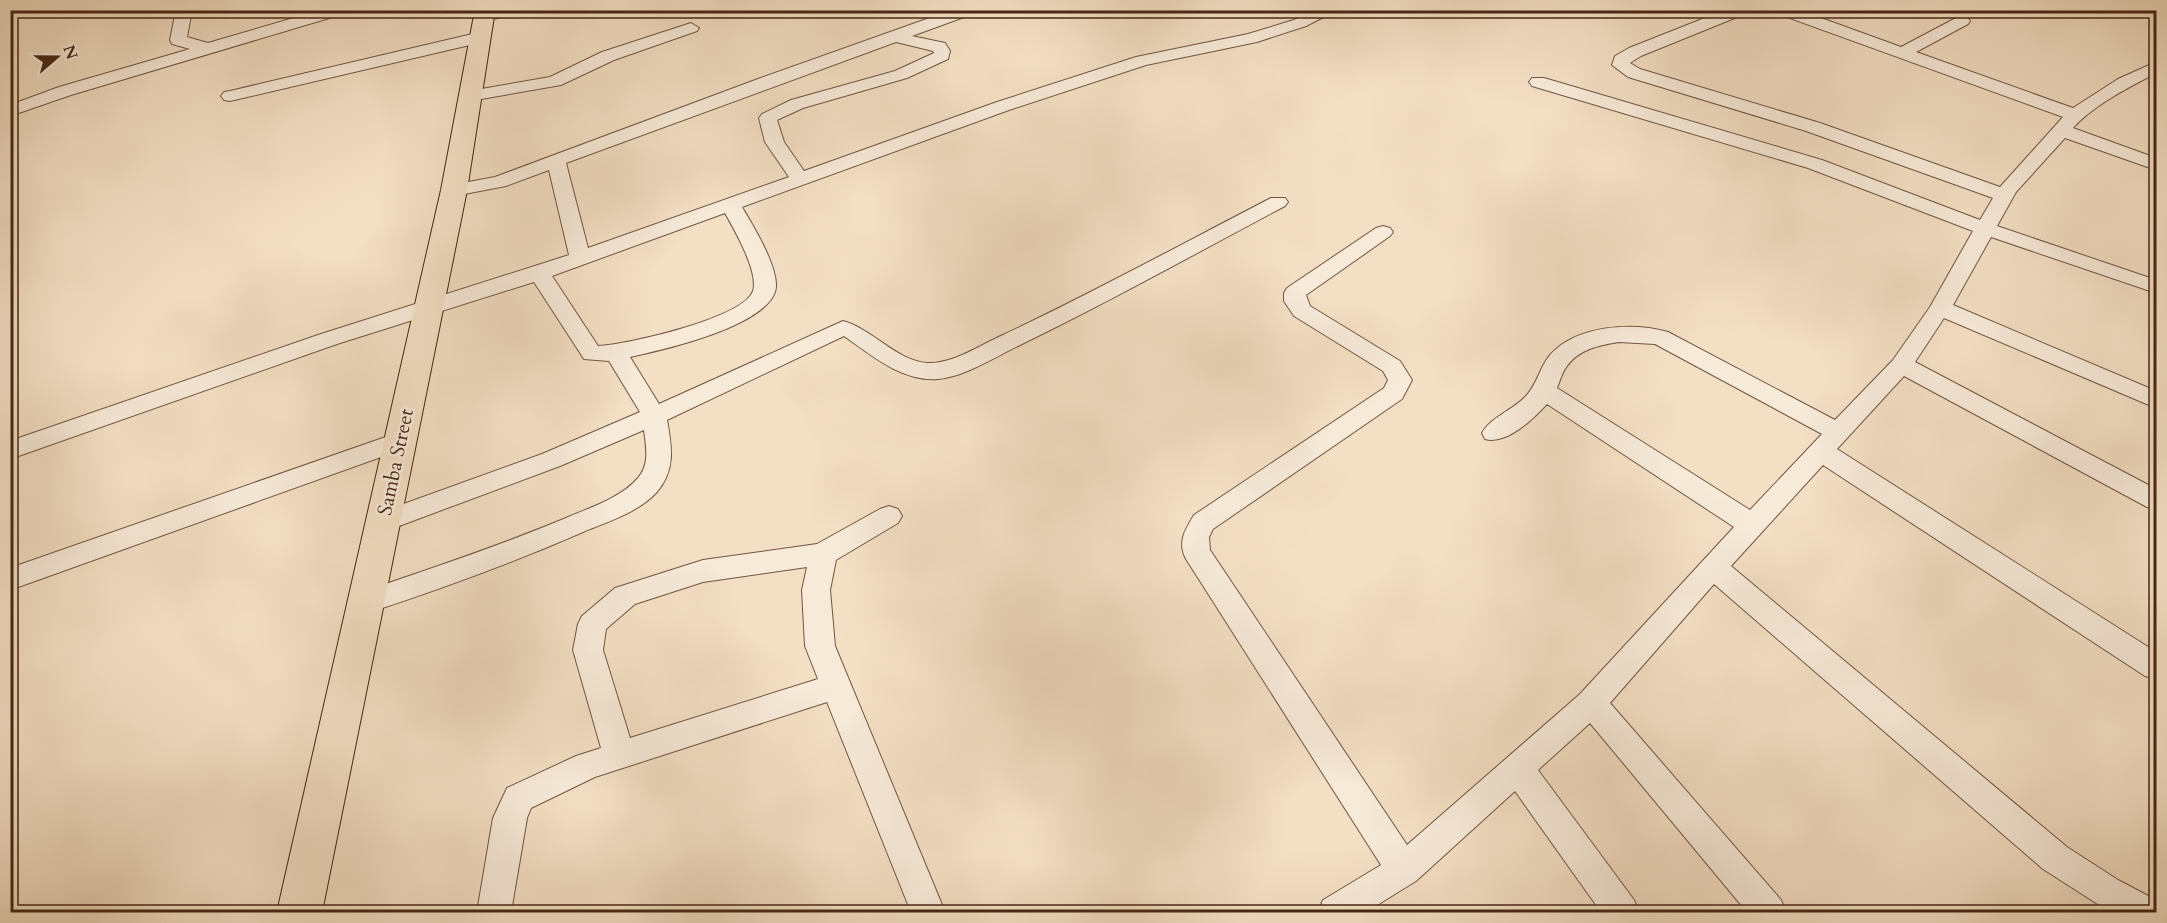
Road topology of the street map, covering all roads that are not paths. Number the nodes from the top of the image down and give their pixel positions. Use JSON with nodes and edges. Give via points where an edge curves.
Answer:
{"nodes":[{"id":1,"x":184,"y":10,"type":"edge"},
{"id":2,"x":340,"y":10,"type":"edge"},
{"id":3,"x":969,"y":10,"type":"edge"},
{"id":4,"x":1329,"y":10,"type":"edge"},
{"id":5,"x":1741,"y":10,"type":"edge"},
{"id":6,"x":1782,"y":10,"type":"edge"},
{"id":7,"x":937,"y":15,"type":"edge"},
{"id":8,"x":491,"y":18,"type":"edge"},
{"id":9,"x":1962,"y":21,"type":"dead end"},
{"id":10,"x":691,"y":28,"type":"dead end"},
{"id":11,"x":896,"y":37,"type":"junction"},
{"id":12,"x":206,"y":48,"type":"junction"},
{"id":13,"x":1902,"y":53,"type":"junction"},
{"id":14,"x":2151,"y":74,"type":"edge"},
{"id":15,"x":1538,"y":82,"type":"dead end"},
{"id":16,"x":230,"y":96,"type":"dead end"},
{"id":17,"x":470,"y":96,"type":"junction"},
{"id":18,"x":10,"y":111,"type":"edge"},
{"id":19,"x":2068,"y":123,"type":"junction"},
{"id":20,"x":556,"y":161,"type":"junction"},
{"id":21,"x":2157,"y":164,"type":"edge"},
{"id":22,"x":800,"y":179,"type":"junction"},
{"id":23,"x":454,"y":190,"type":"junction"},
{"id":24,"x":2004,"y":195,"type":"junction"},
{"id":25,"x":1278,"y":202,"type":"dead end"},
{"id":26,"x":730,"y":204,"type":"junction"},
{"id":27,"x":1986,"y":229,"type":"junction"},
{"id":28,"x":1383,"y":232,"type":"dead end"},
{"id":29,"x":580,"y":257,"type":"junction"},
{"id":30,"x":539,"y":273,"type":"junction"},
{"id":31,"x":2157,"y":287,"type":"edge"},
{"id":32,"x":429,"y":307,"type":"junction"},
{"id":33,"x":1940,"y":308,"type":"junction"},
{"id":34,"x":616,"y":353,"type":"junction"},
{"id":35,"x":1901,"y":365,"type":"junction"},
{"id":36,"x":1544,"y":391,"type":"junction"},
{"id":37,"x":2157,"y":400,"type":"edge"},
{"id":38,"x":654,"y":416,"type":"junction"},
{"id":39,"x":1494,"y":433,"type":"dead end"},
{"id":40,"x":399,"y":441,"type":"junction"},
{"id":41,"x":1829,"y":441,"type":"junction"},
{"id":42,"x":10,"y":450,"type":"edge"},
{"id":43,"x":2157,"y":500,"type":"edge"},
{"id":44,"x":889,"y":516,"type":"dead end"},
{"id":45,"x":382,"y":522,"type":"junction"},
{"id":46,"x":1752,"y":525,"type":"junction"},
{"id":47,"x":823,"y":554,"type":"junction"},
{"id":48,"x":1713,"y":567,"type":"junction"},
{"id":49,"x":10,"y":579,"type":"edge"},
{"id":50,"x":364,"y":603,"type":"junction"},
{"id":51,"x":2157,"y":667,"type":"edge"},
{"id":52,"x":836,"y":686,"type":"junction"},
{"id":53,"x":1591,"y":703,"type":"junction"},
{"id":54,"x":619,"y":756,"type":"junction"},
{"id":55,"x":1518,"y":769,"type":"junction"},
{"id":56,"x":1404,"y":870,"type":"junction"},
{"id":57,"x":299,"y":912,"type":"edge"},
{"id":58,"x":494,"y":912,"type":"edge"},
{"id":59,"x":928,"y":912,"type":"edge"},
{"id":60,"x":1335,"y":912,"type":"edge"},
{"id":61,"x":1622,"y":912,"type":"edge"},
{"id":62,"x":1769,"y":912,"type":"edge"},
{"id":63,"x":2144,"y":912,"type":"edge"}],
"edges":[{"from":1,"to":12,"type":"street","via":[[178,40]]},
{"from":2,"to":12,"type":"street"},
{"from":3,"to":7,"type":"street"},
{"from":4,"to":22,"type":"street","via":[[1251,38],[1175,53],[1096,76]]},
{"from":5,"to":24,"type":"street","via":[[1635,52],[1621,65],[1641,76],[1813,127]]},
{"from":6,"to":13,"type":"street"},
{"from":7,"to":11,"type":"street"},
{"from":8,"to":16,"type":"street"},
{"from":8,"to":17,"type":"main road","name":"Samba Street"},
{"from":9,"to":13,"type":"street"},
{"from":10,"to":17,"type":"street","via":[[608,57],[555,81]]},
{"from":11,"to":20,"type":"street"},
{"from":11,"to":22,"type":"street","via":[[939,47],[942,55],[887,80],[776,111],[768,118],[775,141]]},
{"from":12,"to":18,"type":"street"},
{"from":13,"to":19,"type":"street"},
{"from":14,"to":19,"type":"street"},
{"from":15,"to":27,"type":"street","via":[[1815,164]]},
{"from":17,"to":23,"type":"main road","name":"Samba Street"},
{"from":19,"to":21,"type":"street"},
{"from":19,"to":24,"type":"street"},
{"from":20,"to":23,"type":"street","via":[[499,182]]},
{"from":20,"to":29,"type":"street"},
{"from":22,"to":26,"type":"street"},
{"from":23,"to":32,"type":"main road","name":"Samba Street"},
{"from":24,"to":27,"type":"street"},
{"from":25,"to":38,"type":"street","via":[[952,368],[940,372],[907,367],[843,328]]},
{"from":26,"to":29,"type":"street"},
{"from":26,"to":34,"type":"street","via":[[754,249],[765,286],[763,295],[742,313],[708,327]]},
{"from":27,"to":31,"type":"street"},
{"from":27,"to":33,"type":"street"},
{"from":28,"to":56,"type":"street","via":[[1295,293],[1295,302],[1302,311],[1392,366],[1400,380],[1393,393],[1203,522],[1195,537],[1196,552]]},
{"from":29,"to":30,"type":"street"},
{"from":30,"to":32,"type":"street"},
{"from":30,"to":34,"type":"street","via":[[588,351],[601,355]]},
{"from":32,"to":40,"type":"main road","name":"Samba Street"},
{"from":32,"to":42,"type":"street"},
{"from":33,"to":35,"type":"street"},
{"from":33,"to":37,"type":"street"},
{"from":34,"to":38,"type":"street"},
{"from":35,"to":41,"type":"street"},
{"from":35,"to":43,"type":"street"},
{"from":36,"to":39,"type":"street","via":[[1525,412]]},
{"from":36,"to":41,"type":"street","via":[[1557,362],[1579,344],[1611,336],[1660,337]]},
{"from":36,"to":46,"type":"street"},
{"from":38,"to":45,"type":"street","via":[[551,460]]},
{"from":38,"to":50,"type":"street","via":[[660,453],[657,471],[631,499],[521,548]]},
{"from":40,"to":45,"type":"main road","name":"Samba Street"},
{"from":40,"to":49,"type":"street"},
{"from":41,"to":46,"type":"street"},
{"from":41,"to":51,"type":"street"},
{"from":44,"to":47,"type":"street"},
{"from":45,"to":50,"type":"main road","name":"Samba Street"},
{"from":46,"to":48,"type":"street"},
{"from":47,"to":52,"type":"street","via":[[816,590],[820,646]]},
{"from":47,"to":54,"type":"street","via":[[703,571],[626,596],[592,624],[588,650]]},
{"from":48,"to":53,"type":"street"},
{"from":48,"to":63,"type":"street","via":[[2055,858]]},
{"from":50,"to":57,"type":"main road","name":"Samba Street"},
{"from":52,"to":54,"type":"street"},
{"from":52,"to":59,"type":"street"},
{"from":53,"to":55,"type":"street"},
{"from":53,"to":62,"type":"street"},
{"from":54,"to":58,"type":"street","via":[[587,766],[519,798],[510,818]]},
{"from":55,"to":56,"type":"street"},
{"from":55,"to":61,"type":"street"},
{"from":56,"to":60,"type":"street"}]}
